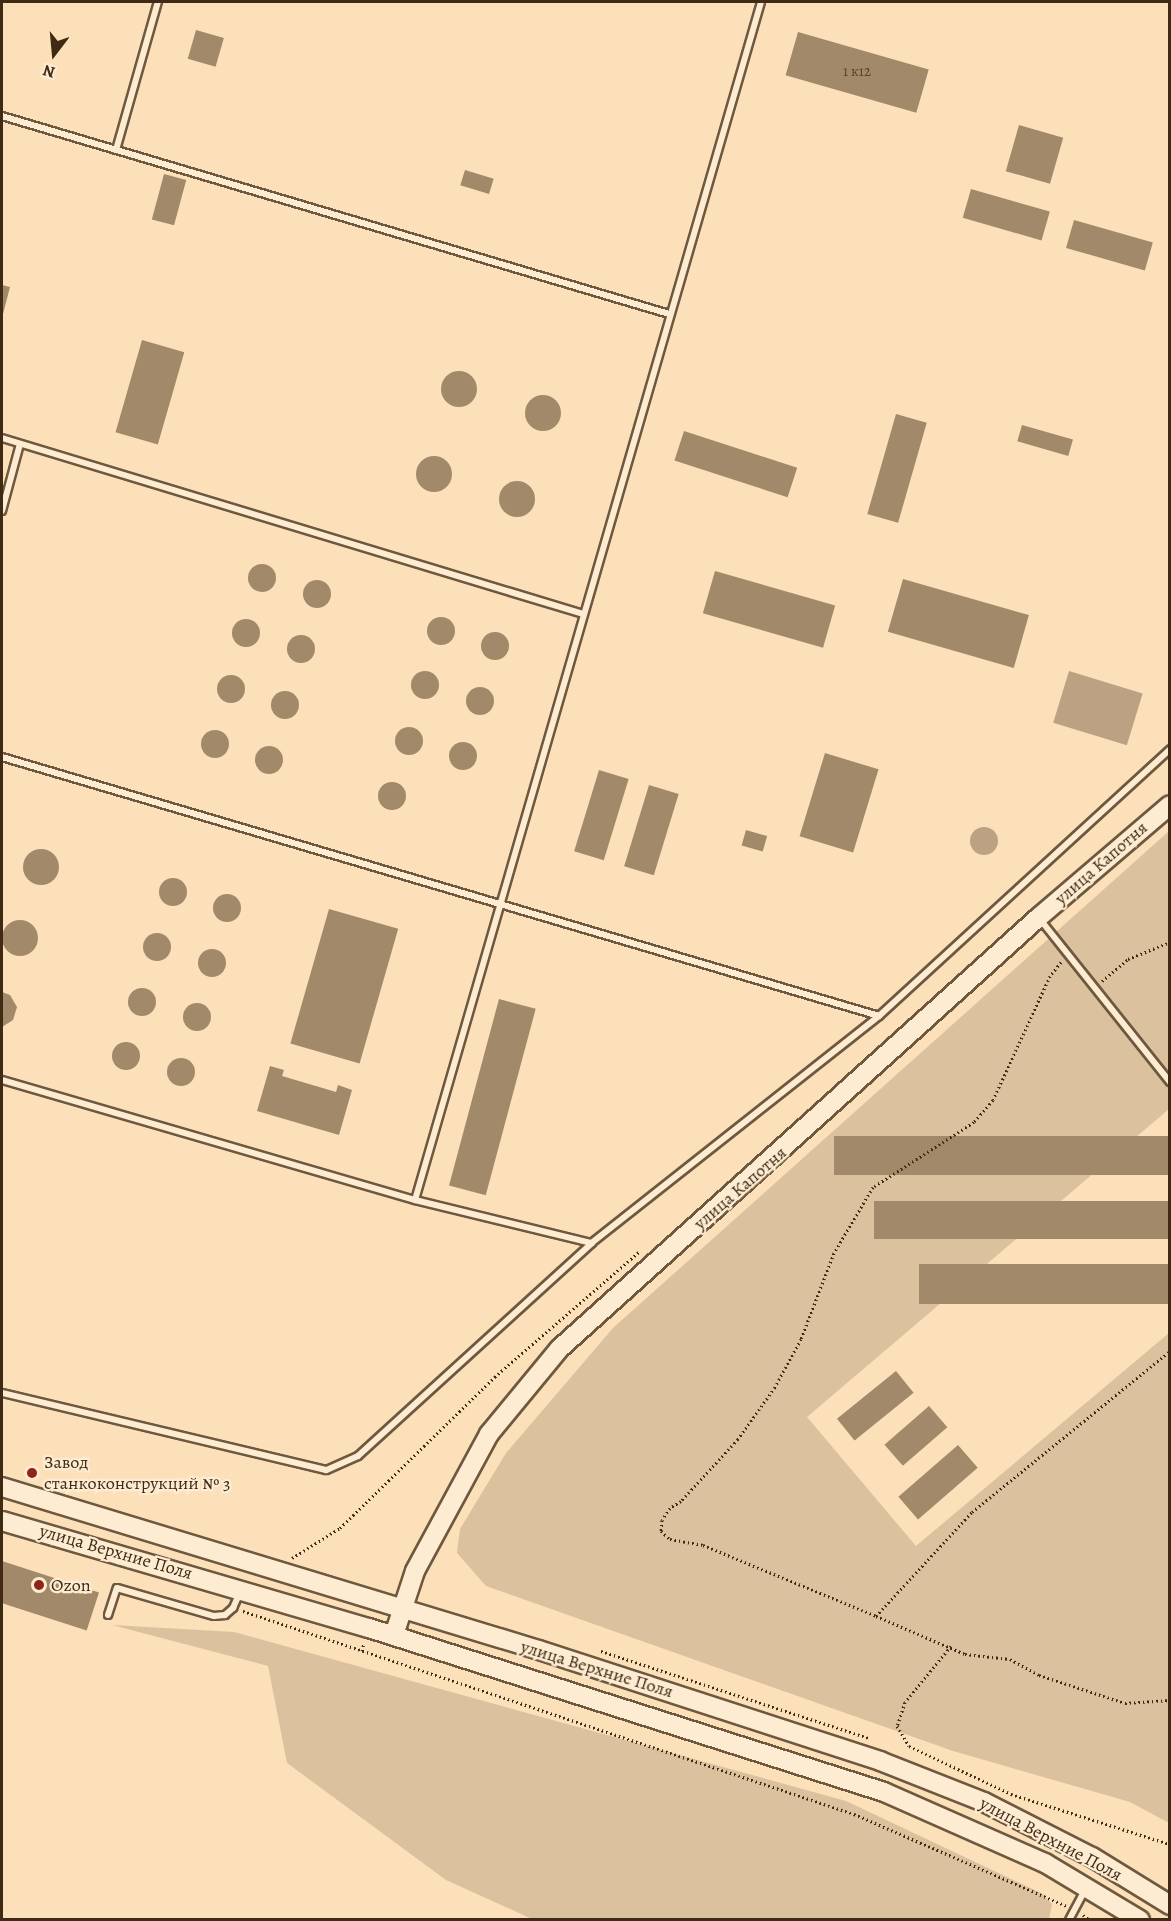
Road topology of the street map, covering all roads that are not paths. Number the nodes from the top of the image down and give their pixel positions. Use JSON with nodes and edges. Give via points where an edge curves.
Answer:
{"nodes":[{"id":1,"x":158,"y":2,"type":"edge"},
{"id":2,"x":760,"y":2,"type":"edge"},
{"id":3,"x":2,"y":116,"type":"edge"},
{"id":4,"x":116,"y":150,"type":"junction"},
{"id":5,"x":669,"y":314,"type":"junction"},
{"id":6,"x":2,"y":438,"type":"edge"},
{"id":7,"x":20,"y":444,"type":"junction"},
{"id":8,"x":2,"y":511,"type":"edge"},
{"id":9,"x":583,"y":614,"type":"junction"},
{"id":10,"x":1170,"y":749,"type":"edge"},
{"id":11,"x":2,"y":758,"type":"edge"},
{"id":12,"x":1170,"y":805,"type":"edge"},
{"id":13,"x":500,"y":905,"type":"junction"},
{"id":14,"x":1039,"y":917,"type":"junction"},
{"id":15,"x":879,"y":1016,"type":"junction"},
{"id":16,"x":2,"y":1080,"type":"edge"},
{"id":17,"x":1170,"y":1082,"type":"edge"},
{"id":18,"x":415,"y":1200,"type":"junction"},
{"id":19,"x":592,"y":1244,"type":"junction"},
{"id":20,"x":2,"y":1393,"type":"edge"},
{"id":21,"x":2,"y":1487,"type":"edge"},
{"id":22,"x":2,"y":1521,"type":"edge"},
{"id":23,"x":241,"y":1589,"type":"junction"},
{"id":24,"x":402,"y":1609,"type":"junction"},
{"id":25,"x":108,"y":1615,"type":"dead end"},
{"id":26,"x":394,"y":1635,"type":"junction"},
{"id":27,"x":1087,"y":1887,"type":"junction"},
{"id":28,"x":1170,"y":1905,"type":"edge"},
{"id":29,"x":1070,"y":1920,"type":"edge"},
{"id":30,"x":1140,"y":1920,"type":"edge"}],
"edges":[{"from":1,"to":4,"type":"lane"},
{"from":2,"to":5,"type":"lane"},
{"from":3,"to":4,"type":"lane"},
{"from":4,"to":5,"type":"lane"},
{"from":5,"to":9,"type":"lane"},
{"from":6,"to":7,"type":"lane"},
{"from":7,"to":8,"type":"lane"},
{"from":7,"to":9,"type":"lane"},
{"from":9,"to":13,"type":"lane"},
{"from":10,"to":15,"type":"lane"},
{"from":11,"to":13,"type":"lane"},
{"from":12,"to":14,"type":"main road","name":"улица Капотня"},
{"from":13,"to":15,"type":"lane"},
{"from":13,"to":18,"type":"lane"},
{"from":14,"to":17,"type":"lane"},
{"from":14,"to":24,"type":"main road","name":"улица Капотня","via":[[559,1348],[489,1434],[415,1571]]},
{"from":15,"to":19,"type":"lane"},
{"from":16,"to":18,"type":"lane"},
{"from":18,"to":19,"type":"lane"},
{"from":19,"to":20,"type":"lane","via":[[358,1456],[326,1470]]},
{"from":21,"to":24,"type":"main road","name":"улица Верхние Поля"},
{"from":22,"to":23,"type":"main road","name":"улица Верхние Поля"},
{"from":23,"to":25,"type":"lane","via":[[233,1608],[225,1615],[214,1616],[117,1588]]},
{"from":23,"to":26,"type":"main road","name":"улица Верхние Поля"},
{"from":24,"to":26,"type":"main road","name":"улица Капотня"},
{"from":24,"to":28,"type":"main road","name":"улица Верхние Поля","via":[[880,1761],[984,1802],[1092,1857]]},
{"from":26,"to":27,"type":"main road","name":"улица Верхние Поля","via":[[884,1792],[997,1840]]},
{"from":27,"to":29,"type":"lane"},
{"from":27,"to":30,"type":"main road","name":"улица Верхние Поля"}]}
